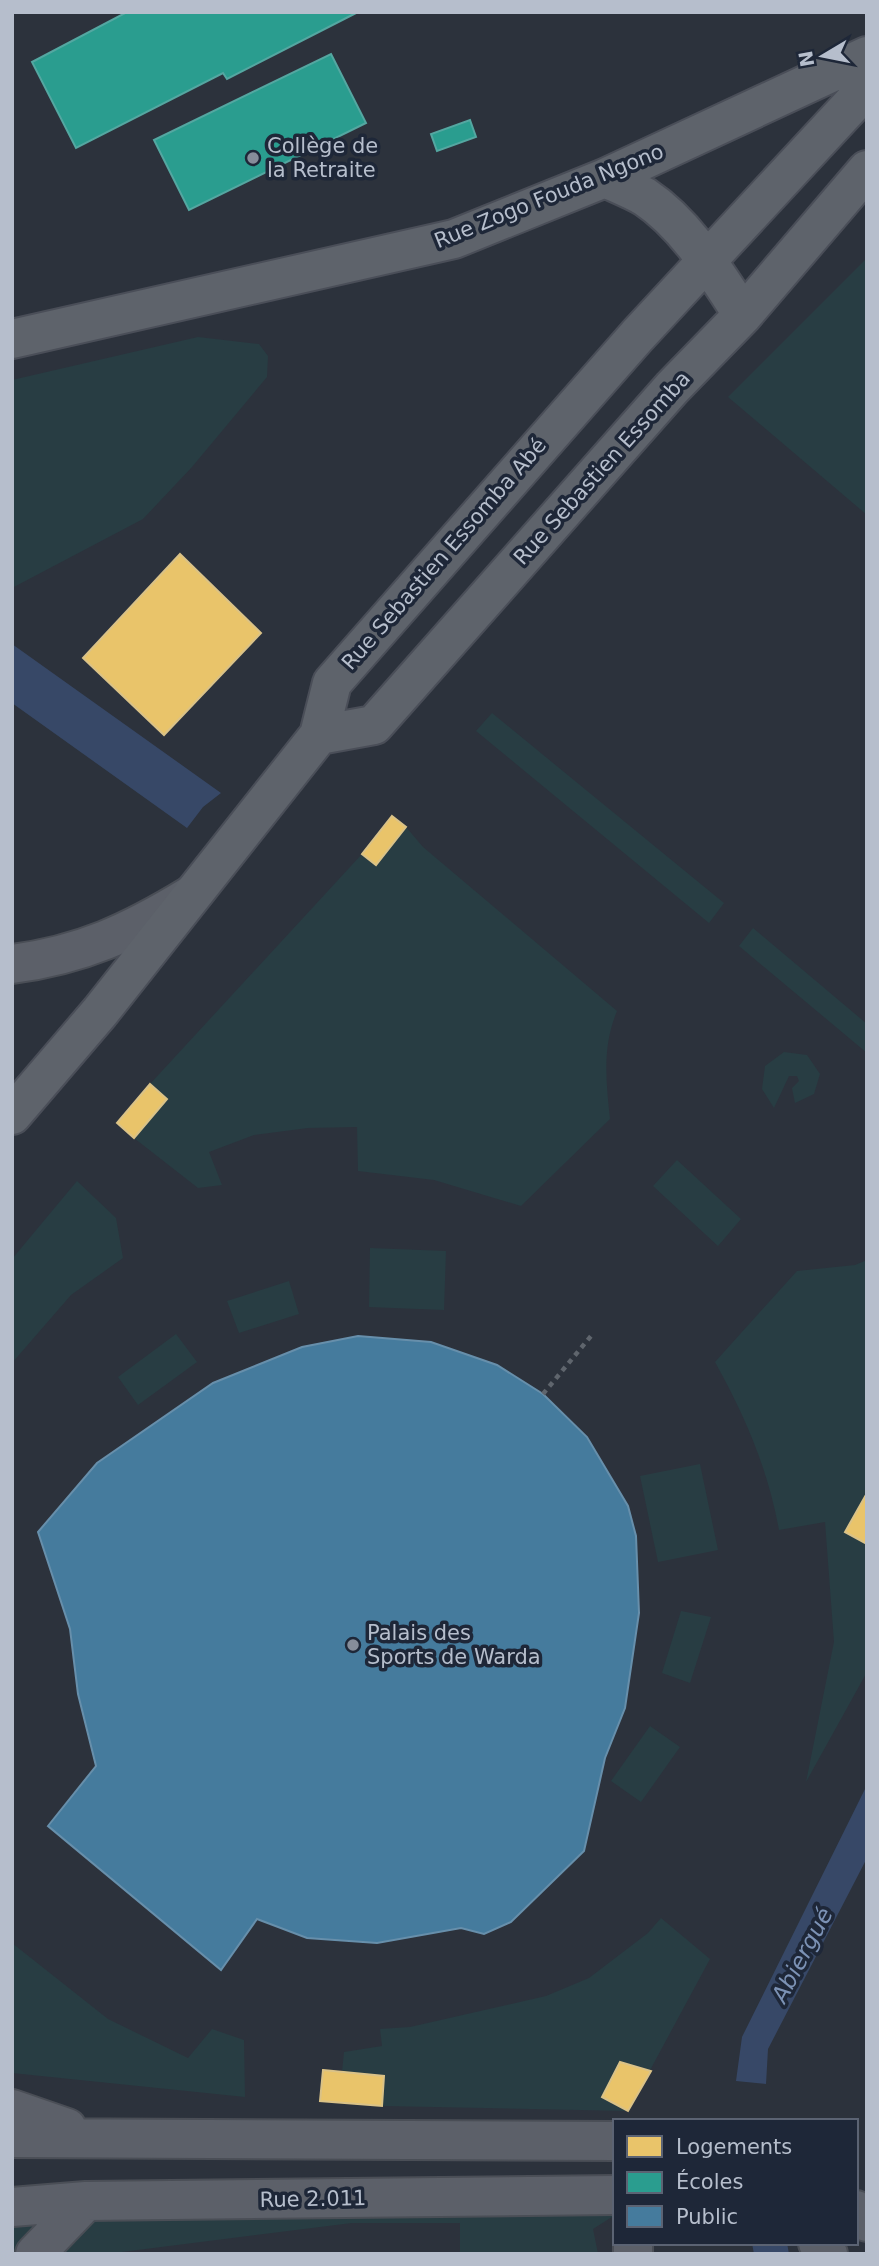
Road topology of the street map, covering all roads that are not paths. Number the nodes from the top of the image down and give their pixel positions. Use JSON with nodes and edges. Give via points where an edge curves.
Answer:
{"nodes":[{"id":1,"x":867,"y":56,"type":"edge"},
{"id":2,"x":867,"y":88,"type":"edge"},
{"id":3,"x":867,"y":170,"type":"edge"},
{"id":4,"x":605,"y":178,"type":"junction"},
{"id":5,"x":707,"y":260,"type":"junction"},
{"id":6,"x":743,"y":315,"type":"junction"},
{"id":7,"x":12,"y":339,"type":"edge"},
{"id":8,"x":319,"y":735,"type":"junction"},
{"id":9,"x":192,"y":895,"type":"junction"},
{"id":10,"x":12,"y":964,"type":"edge"},
{"id":11,"x":12,"y":1115,"type":"edge"},
{"id":12,"x":12,"y":2109,"type":"edge"},
{"id":13,"x":92,"y":2137,"type":"junction"},
{"id":14,"x":12,"y":2138,"type":"edge"},
{"id":15,"x":613,"y":2141,"type":"edge"},
{"id":16,"x":613,"y":2195,"type":"edge"},
{"id":17,"x":86,"y":2201,"type":"junction"},
{"id":18,"x":12,"y":2207,"type":"edge"},
{"id":19,"x":35,"y":2254,"type":"edge"}],
"edges":[{"from":1,"to":4,"type":"main road","name":"Rue Zogo Fouda Ngono"},
{"from":2,"to":5,"type":"main road","name":"Rue Sebastien Essomba Abé"},
{"from":3,"to":6,"type":"main road","name":"Rue Sebastien Essomba"},
{"from":4,"to":5,"type":"main road","via":[[645,198]]},
{"from":4,"to":7,"type":"main road","name":"Rue Zogo Fouda Ngono","via":[[454,239]]},
{"from":5,"to":6,"type":"main road"},
{"from":5,"to":8,"type":"main road","name":"Rue Sebastien Essomba Abé","via":[[332,682]]},
{"from":6,"to":8,"type":"main road","name":"Rue Sebastien Essomba","via":[[672,388],[374,725]]},
{"from":8,"to":9,"type":"main road","name":"Rue Sebastien Essomba Abé"},
{"from":9,"to":10,"type":"street","via":[[136,929],[55,958]]},
{"from":9,"to":11,"type":"main road","name":"Rue Sebastien Essomba Abé"},
{"from":12,"to":13,"type":"street"},
{"from":13,"to":14,"type":"street"},
{"from":13,"to":15,"type":"street"},
{"from":16,"to":17,"type":"street","name":"Rue 2.011"},
{"from":17,"to":18,"type":"street","name":"Rue 2.011"},
{"from":17,"to":19,"type":"street"}]}
